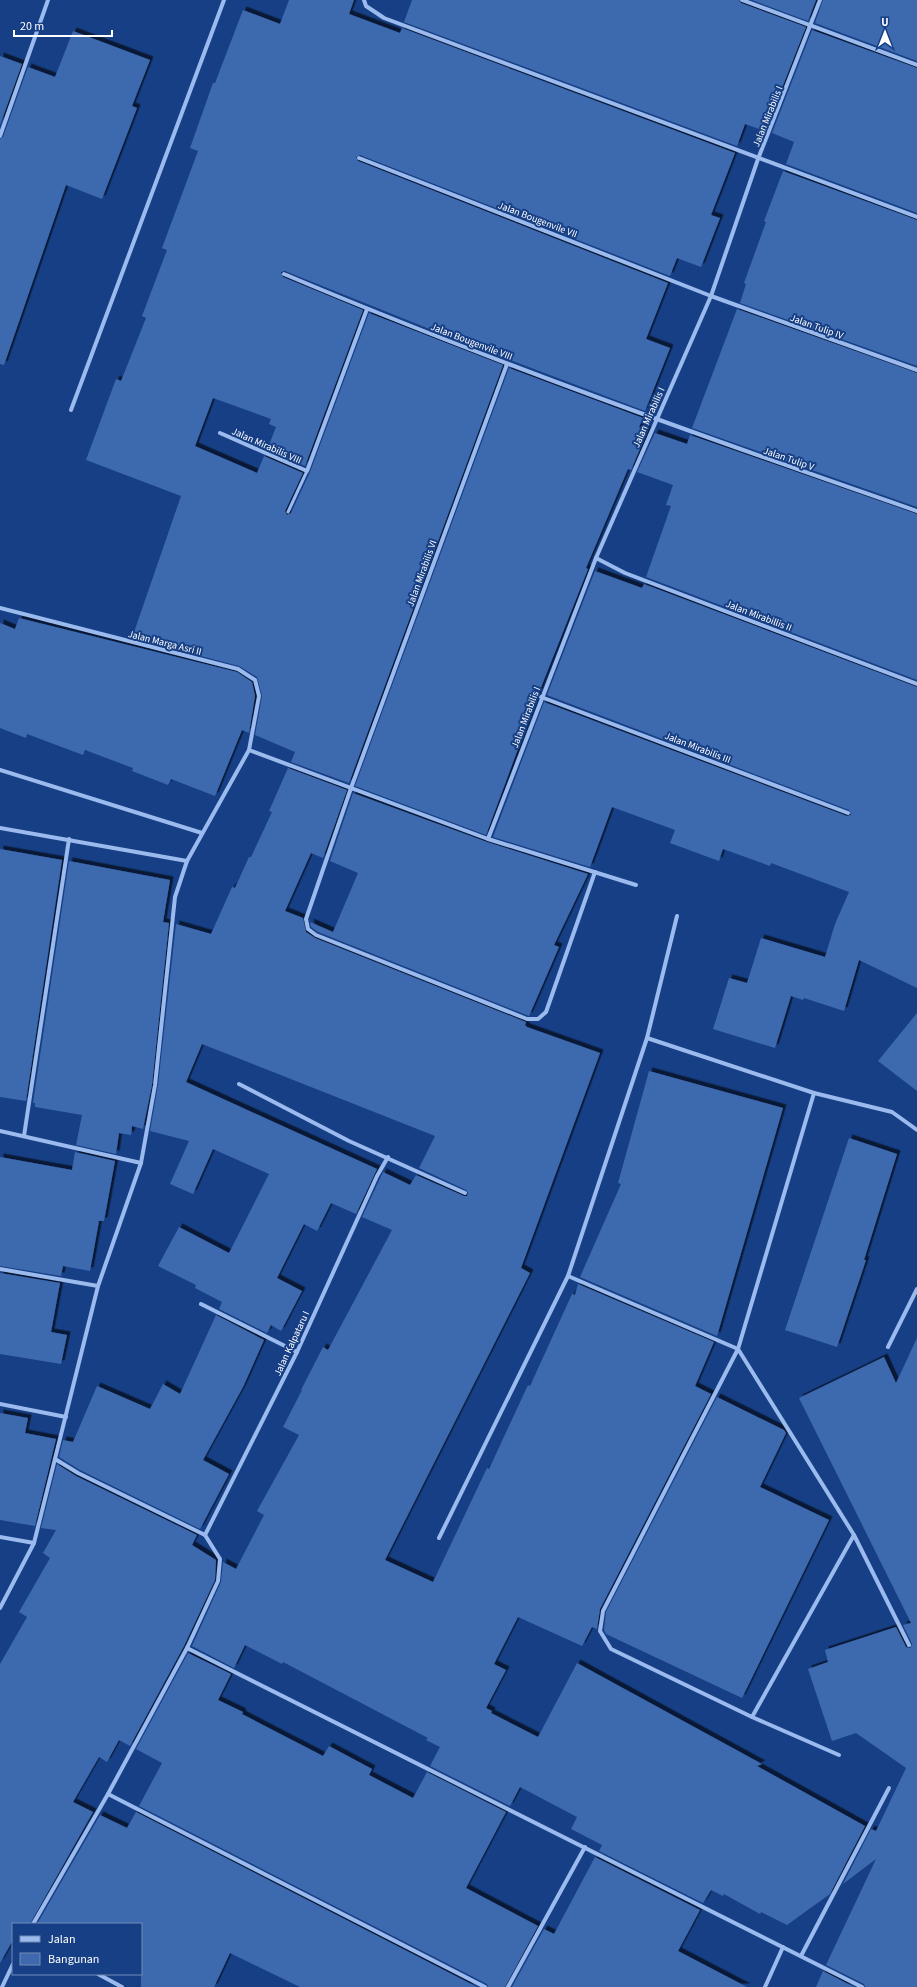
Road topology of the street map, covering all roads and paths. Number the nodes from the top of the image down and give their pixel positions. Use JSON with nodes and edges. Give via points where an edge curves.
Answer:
{"nodes":[{"id":1,"x":48,"y":0,"type":"edge"},
{"id":2,"x":224,"y":0,"type":"edge"},
{"id":3,"x":364,"y":0,"type":"edge"},
{"id":4,"x":742,"y":0,"type":"edge"},
{"id":5,"x":820,"y":0,"type":"edge"},
{"id":6,"x":811,"y":27,"type":"junction"},
{"id":7,"x":917,"y":65,"type":"edge"},
{"id":8,"x":0,"y":136,"type":"edge"},
{"id":9,"x":360,"y":158,"type":"dead end"},
{"id":10,"x":758,"y":158,"type":"junction"},
{"id":11,"x":917,"y":216,"type":"edge"},
{"id":12,"x":284,"y":274,"type":"dead end"},
{"id":13,"x":711,"y":296,"type":"junction"},
{"id":14,"x":367,"y":309,"type":"junction"},
{"id":15,"x":507,"y":364,"type":"junction"},
{"id":16,"x":917,"y":370,"type":"edge"},
{"id":17,"x":71,"y":410,"type":"dead end"},
{"id":18,"x":655,"y":420,"type":"junction"},
{"id":19,"x":220,"y":433,"type":"dead end"},
{"id":20,"x":307,"y":471,"type":"junction"},
{"id":21,"x":917,"y":511,"type":"edge"},
{"id":22,"x":288,"y":512,"type":"dead end"},
{"id":23,"x":596,"y":558,"type":"junction"},
{"id":24,"x":0,"y":608,"type":"edge"},
{"id":25,"x":917,"y":684,"type":"edge"},
{"id":26,"x":541,"y":697,"type":"junction"},
{"id":27,"x":249,"y":750,"type":"junction"},
{"id":28,"x":0,"y":770,"type":"edge"},
{"id":29,"x":351,"y":788,"type":"junction"},
{"id":30,"x":848,"y":813,"type":"dead end"},
{"id":31,"x":0,"y":828,"type":"edge"},
{"id":32,"x":202,"y":833,"type":"junction"},
{"id":33,"x":69,"y":839,"type":"junction"},
{"id":34,"x":488,"y":839,"type":"junction"},
{"id":35,"x":187,"y":861,"type":"junction"},
{"id":36,"x":595,"y":872,"type":"junction"},
{"id":37,"x":636,"y":885,"type":"dead end"},
{"id":38,"x":677,"y":916,"type":"dead end"},
{"id":39,"x":647,"y":1038,"type":"junction"},
{"id":40,"x":239,"y":1084,"type":"dead end"},
{"id":41,"x":814,"y":1093,"type":"junction"},
{"id":42,"x":917,"y":1130,"type":"edge"},
{"id":43,"x":0,"y":1131,"type":"edge"},
{"id":44,"x":24,"y":1136,"type":"junction"},
{"id":45,"x":388,"y":1157,"type":"junction"},
{"id":46,"x":141,"y":1163,"type":"junction"},
{"id":47,"x":465,"y":1193,"type":"dead end"},
{"id":48,"x":0,"y":1269,"type":"edge"},
{"id":49,"x":568,"y":1276,"type":"junction"},
{"id":50,"x":98,"y":1286,"type":"junction"},
{"id":51,"x":917,"y":1289,"type":"edge"},
{"id":52,"x":201,"y":1304,"type":"dead end"},
{"id":53,"x":888,"y":1348,"type":"dead end"},
{"id":54,"x":738,"y":1349,"type":"junction"},
{"id":55,"x":297,"y":1352,"type":"junction"},
{"id":56,"x":0,"y":1404,"type":"edge"},
{"id":57,"x":66,"y":1417,"type":"junction"},
{"id":58,"x":55,"y":1459,"type":"junction"},
{"id":59,"x":206,"y":1534,"type":"junction"},
{"id":60,"x":854,"y":1534,"type":"junction"},
{"id":61,"x":0,"y":1537,"type":"edge"},
{"id":62,"x":439,"y":1538,"type":"dead end"},
{"id":63,"x":34,"y":1543,"type":"junction"},
{"id":64,"x":0,"y":1608,"type":"edge"},
{"id":65,"x":909,"y":1645,"type":"dead end"},
{"id":66,"x":187,"y":1648,"type":"junction"},
{"id":67,"x":752,"y":1717,"type":"junction"},
{"id":68,"x":839,"y":1755,"type":"dead end"},
{"id":69,"x":890,"y":1788,"type":"dead end"},
{"id":70,"x":108,"y":1794,"type":"junction"},
{"id":71,"x":585,"y":1846,"type":"junction"},
{"id":72,"x":34,"y":1923,"type":"edge"},
{"id":73,"x":783,"y":1946,"type":"junction"},
{"id":74,"x":801,"y":1956,"type":"junction"},
{"id":75,"x":12,"y":1966,"type":"edge"},
{"id":76,"x":100,"y":1975,"type":"edge"},
{"id":77,"x":2,"y":1987,"type":"edge"},
{"id":78,"x":122,"y":1987,"type":"edge"},
{"id":79,"x":485,"y":1987,"type":"edge"},
{"id":80,"x":508,"y":1987,"type":"edge"},
{"id":81,"x":765,"y":1987,"type":"edge"},
{"id":82,"x":862,"y":1987,"type":"edge"}],
"edges":[{"from":1,"to":8,"type":"street"},
{"from":2,"to":17,"type":"street"},
{"from":3,"to":10,"type":"street","via":[[366,6],[384,18]]},
{"from":4,"to":6,"type":"street"},
{"from":5,"to":6,"type":"street","name":"Jalan Mirabilis I"},
{"from":6,"to":7,"type":"street"},
{"from":6,"to":10,"type":"street","name":"Jalan Mirabilis I"},
{"from":9,"to":13,"type":"street","name":"Jalan Bougenvile VII"},
{"from":10,"to":11,"type":"street"},
{"from":10,"to":13,"type":"street","name":"Jalan Mirabilis I"},
{"from":12,"to":14,"type":"street","name":"Jalan Bougenvile VIII"},
{"from":13,"to":16,"type":"street","name":"Jalan Tulip IV"},
{"from":13,"to":18,"type":"street","name":"Jalan Mirabilis I"},
{"from":14,"to":15,"type":"street","name":"Jalan Bougenvile VIII"},
{"from":14,"to":20,"type":"street"},
{"from":15,"to":18,"type":"street","name":"Jalan Bougenvile VIII"},
{"from":15,"to":29,"type":"street","name":"Jalan Mirabilis VI"},
{"from":18,"to":21,"type":"street","name":"Jalan Tulip V"},
{"from":18,"to":23,"type":"street","name":"Jalan Mirabilis I"},
{"from":19,"to":20,"type":"street","name":"Jalan Mirabilis VIII"},
{"from":20,"to":22,"type":"lane"},
{"from":23,"to":25,"type":"street","name":"Jalan Mirabillis II","via":[[625,573]]},
{"from":23,"to":26,"type":"street","name":"Jalan Mirabilis I"},
{"from":24,"to":27,"type":"street","name":"Jalan Marga Asri II","via":[[238,669],[255,680],[259,696]]},
{"from":26,"to":30,"type":"street","name":"Jalan Mirabilis III"},
{"from":26,"to":34,"type":"street","name":"Jalan Mirabilis I"},
{"from":27,"to":29,"type":"street"},
{"from":27,"to":32,"type":"street","name":"Jalan Marga Asri II"},
{"from":28,"to":32,"type":"street"},
{"from":29,"to":34,"type":"street"},
{"from":29,"to":36,"type":"street","name":"Jalan Mirabilis VI","via":[[306,919],[308,929],[316,936],[527,1019],[538,1019],[546,1012]]},
{"from":31,"to":33,"type":"street"},
{"from":32,"to":35,"type":"street","name":"Jalan Marga Asri II"},
{"from":33,"to":35,"type":"street"},
{"from":33,"to":44,"type":"street"},
{"from":34,"to":36,"type":"street"},
{"from":35,"to":46,"type":"street","name":"Jalan Marga Asri II","via":[[175,897],[155,1085]]},
{"from":36,"to":37,"type":"street"},
{"from":38,"to":39,"type":"street"},
{"from":39,"to":41,"type":"street"},
{"from":39,"to":49,"type":"street"},
{"from":40,"to":45,"type":"street","via":[[349,1141]]},
{"from":41,"to":42,"type":"street","via":[[892,1112]]},
{"from":41,"to":54,"type":"street"},
{"from":43,"to":44,"type":"street"},
{"from":44,"to":46,"type":"street"},
{"from":45,"to":47,"type":"street"},
{"from":45,"to":55,"type":"street","name":"Jalan Kalpataru I"},
{"from":46,"to":50,"type":"street","name":"Jalan Marga Asri II"},
{"from":48,"to":50,"type":"street"},
{"from":49,"to":54,"type":"street"},
{"from":49,"to":62,"type":"street"},
{"from":50,"to":57,"type":"street","name":"Jalan Marga Asri II"},
{"from":51,"to":53,"type":"street"},
{"from":52,"to":55,"type":"street"},
{"from":54,"to":60,"type":"street"},
{"from":54,"to":67,"type":"street","via":[[603,1611],[600,1631],[611,1649]]},
{"from":55,"to":59,"type":"street","name":"Jalan Kalpataru I"},
{"from":56,"to":57,"type":"street"},
{"from":57,"to":58,"type":"street","name":"Jalan Marga Asri II"},
{"from":58,"to":59,"type":"street","via":[[78,1473]]},
{"from":58,"to":63,"type":"street","name":"Jalan Marga Asri II"},
{"from":59,"to":66,"type":"street","via":[[220,1559],[218,1580]]},
{"from":60,"to":65,"type":"street"},
{"from":60,"to":67,"type":"street"},
{"from":61,"to":63,"type":"street"},
{"from":63,"to":64,"type":"street","name":"Jalan Marga Asri II"},
{"from":66,"to":70,"type":"street"},
{"from":66,"to":71,"type":"street"},
{"from":67,"to":68,"type":"street"},
{"from":69,"to":74,"type":"street"},
{"from":70,"to":72,"type":"street"},
{"from":70,"to":79,"type":"street"},
{"from":71,"to":73,"type":"street"},
{"from":71,"to":80,"type":"street"},
{"from":73,"to":74,"type":"street"},
{"from":73,"to":81,"type":"street"},
{"from":74,"to":82,"type":"street"},
{"from":75,"to":77,"type":"street"},
{"from":76,"to":78,"type":"street"}]}
